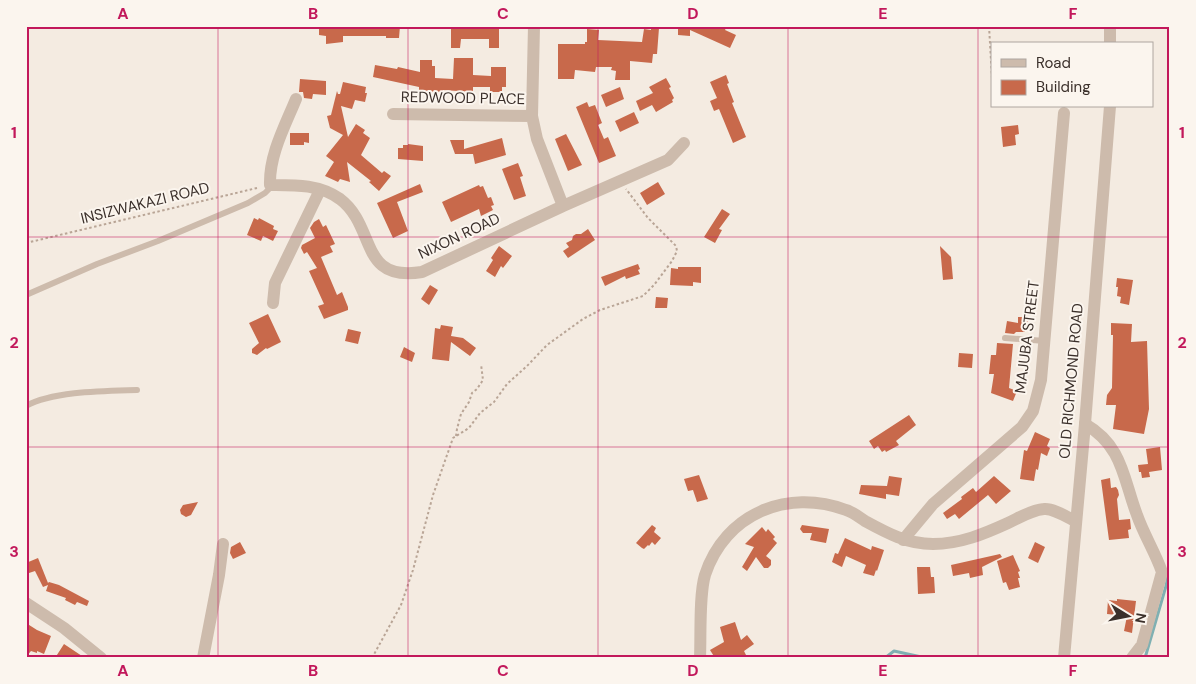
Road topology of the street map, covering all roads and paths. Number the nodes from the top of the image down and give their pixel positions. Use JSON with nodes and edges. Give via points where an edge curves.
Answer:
{"nodes":[{"id":1,"x":534,"y":26,"type":"edge"},
{"id":2,"x":989,"y":26,"type":"edge"},
{"id":3,"x":1110,"y":26,"type":"edge"},
{"id":4,"x":1110,"y":42,"type":"edge"},
{"id":5,"x":991,"y":61,"type":"edge"},
{"id":6,"x":296,"y":99,"type":"dead end"},
{"id":7,"x":1110,"y":108,"type":"edge"},
{"id":8,"x":1064,"y":113,"type":"dead end"},
{"id":9,"x":393,"y":114,"type":"dead end"},
{"id":10,"x":532,"y":116,"type":"junction"},
{"id":11,"x":684,"y":143,"type":"dead end"},
{"id":12,"x":620,"y":182,"type":"junction"},
{"id":13,"x":270,"y":185,"type":"junction"},
{"id":14,"x":320,"y":190,"type":"junction"},
{"id":15,"x":563,"y":206,"type":"junction"},
{"id":16,"x":26,"y":243,"type":"edge"},
{"id":17,"x":26,"y":295,"type":"edge"},
{"id":18,"x":273,"y":303,"type":"dead end"},
{"id":19,"x":1005,"y":338,"type":"dead end"},
{"id":20,"x":1045,"y":341,"type":"junction"},
{"id":21,"x":481,"y":364,"type":"dead end"},
{"id":22,"x":137,"y":390,"type":"dead end"},
{"id":23,"x":26,"y":406,"type":"edge"},
{"id":24,"x":1085,"y":424,"type":"junction"},
{"id":25,"x":456,"y":436,"type":"junction"},
{"id":26,"x":1075,"y":520,"type":"junction"},
{"id":27,"x":903,"y":540,"type":"junction"},
{"id":28,"x":223,"y":544,"type":"dead end"},
{"id":29,"x":26,"y":603,"type":"edge"},
{"id":30,"x":101,"y":658,"type":"edge"},
{"id":31,"x":203,"y":658,"type":"edge"},
{"id":32,"x":372,"y":658,"type":"edge"},
{"id":33,"x":700,"y":658,"type":"edge"},
{"id":34,"x":1064,"y":658,"type":"edge"},
{"id":35,"x":1132,"y":658,"type":"edge"}],
"edges":[{"from":1,"to":10,"type":"street"},
{"from":2,"to":5,"type":"path"},
{"from":3,"to":4,"type":"street"},
{"from":6,"to":13,"type":"street","via":[[269,170]]},
{"from":7,"to":24,"type":"street","name":"OLD RICHMOND ROAD"},
{"from":8,"to":20,"type":"street","name":"MAJUBA STREET"},
{"from":9,"to":10,"type":"street","name":"REDWOOD PLACE"},
{"from":10,"to":15,"type":"street","via":[[537,139]]},
{"from":11,"to":12,"type":"street","name":"NIXON ROAD","via":[[668,160]]},
{"from":12,"to":15,"type":"street","name":"NIXON ROAD"},
{"from":12,"to":25,"type":"path","via":[[648,218],[676,246],[672,261],[643,296],[600,310],[547,345],[468,428]]},
{"from":13,"to":14,"type":"street","name":"NIXON ROAD"},
{"from":13,"to":16,"type":"path","name":"INSIZWAKAZI ROAD"},
{"from":13,"to":17,"type":"lane","via":[[248,203]]},
{"from":14,"to":15,"type":"street","name":"NIXON ROAD","via":[[350,208],[376,260],[385,269],[407,275],[422,272]]},
{"from":14,"to":18,"type":"street","via":[[275,283]]},
{"from":19,"to":20,"type":"lane"},
{"from":20,"to":27,"type":"street","name":"MAJUBA STREET","via":[[1038,396],[1022,426],[933,504]]},
{"from":21,"to":25,"type":"path","via":[[483,380],[461,414]]},
{"from":22,"to":23,"type":"lane","via":[[53,397]]},
{"from":24,"to":26,"type":"street","name":"OLD RICHMOND ROAD"},
{"from":24,"to":35,"type":"street","via":[[1101,435],[1115,452],[1124,470],[1141,527],[1162,572],[1142,645]]},
{"from":25,"to":32,"type":"path","via":[[433,495],[414,570],[401,605]]},
{"from":26,"to":27,"type":"street","via":[[1046,509],[1033,511],[962,541],[932,544]]},
{"from":26,"to":34,"type":"street","name":"OLD RICHMOND ROAD"},
{"from":27,"to":33,"type":"street","via":[[847,510],[828,505],[788,503],[767,508],[750,517],[723,539],[705,577]]},
{"from":28,"to":31,"type":"street"},
{"from":29,"to":30,"type":"street"}]}
